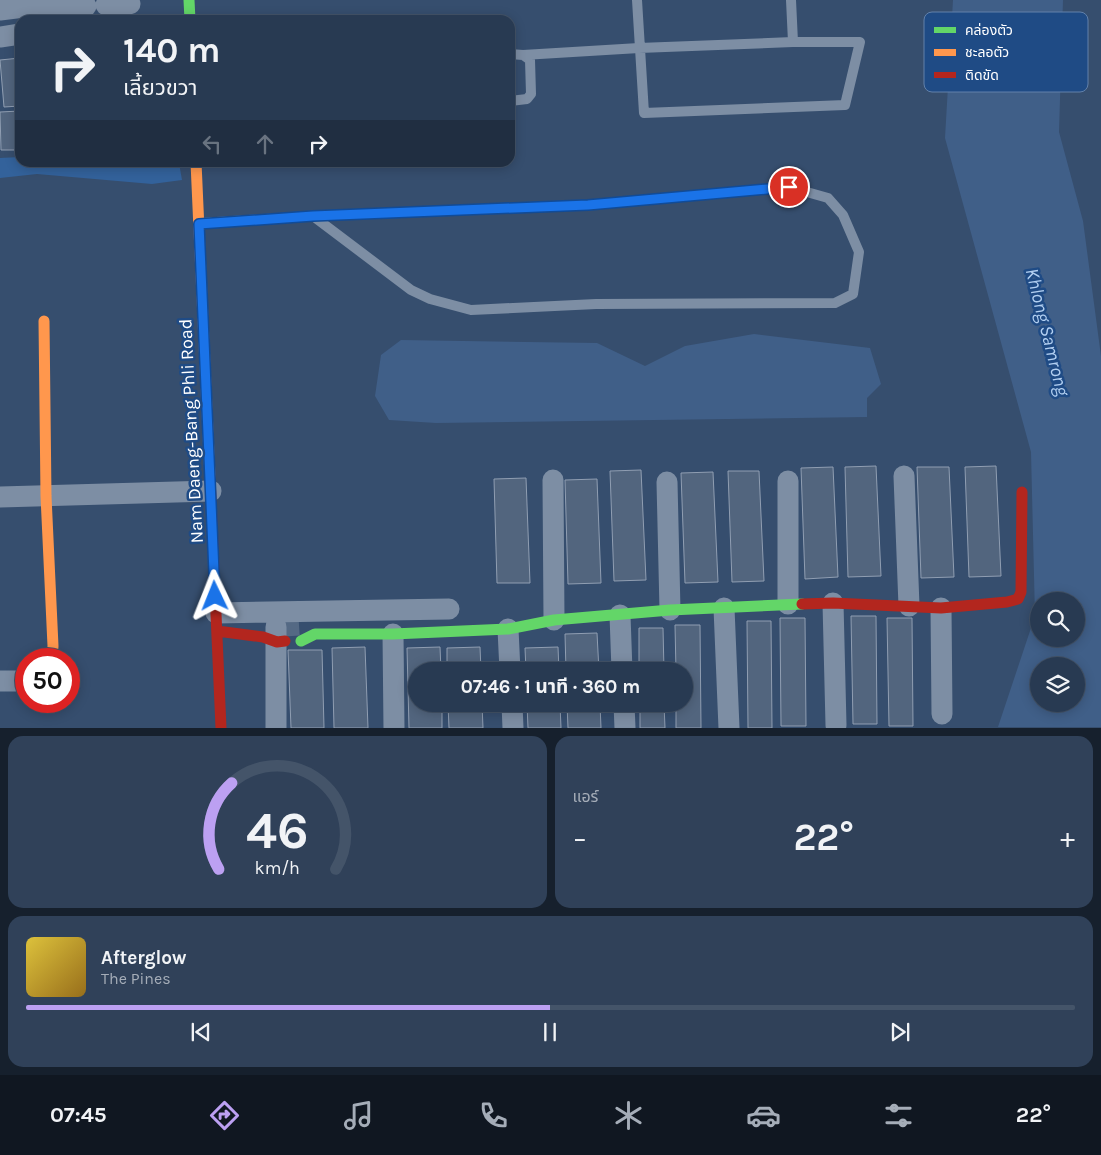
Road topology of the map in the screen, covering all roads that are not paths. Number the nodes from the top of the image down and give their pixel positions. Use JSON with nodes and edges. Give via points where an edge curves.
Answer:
{"nodes":[{"id":1,"x":189,"y":0,"type":"edge"},
{"id":2,"x":637,"y":0,"type":"edge"},
{"id":3,"x":791,"y":0,"type":"edge"},
{"id":4,"x":131,"y":8,"type":"edge"},
{"id":5,"x":0,"y":10,"type":"edge"},
{"id":6,"x":59,"y":13,"type":"edge"},
{"id":7,"x":190,"y":15,"type":"edge"},
{"id":8,"x":15,"y":35,"type":"edge"},
{"id":9,"x":0,"y":37,"type":"edge"},
{"id":10,"x":793,"y":42,"type":"junction"},
{"id":11,"x":639,"y":48,"type":"junction"},
{"id":12,"x":515,"y":54,"type":"edge"},
{"id":13,"x":523,"y":55,"type":"junction"},
{"id":14,"x":515,"y":100,"type":"edge"},
{"id":15,"x":196,"y":167,"type":"edge"},
{"id":16,"x":313,"y":216,"type":"junction"},
{"id":17,"x":199,"y":224,"type":"junction"},
{"id":18,"x":44,"y":320,"type":"dead end"},
{"id":19,"x":904,"y":476,"type":"dead end"},
{"id":20,"x":553,"y":480,"type":"dead end"},
{"id":21,"x":788,"y":481,"type":"dead end"},
{"id":22,"x":667,"y":482,"type":"dead end"},
{"id":23,"x":211,"y":491,"type":"junction"},
{"id":24,"x":1022,"y":492,"type":"dead end"},
{"id":25,"x":46,"y":496,"type":"junction"},
{"id":26,"x":0,"y":497,"type":"edge"},
{"id":27,"x":833,"y":603,"type":"junction"},
{"id":28,"x":788,"y":604,"type":"junction"},
{"id":29,"x":909,"y":606,"type":"junction"},
{"id":30,"x":724,"y":608,"type":"junction"},
{"id":31,"x":941,"y":608,"type":"junction"},
{"id":32,"x":449,"y":609,"type":"dead end"},
{"id":33,"x":670,"y":610,"type":"junction"},
{"id":34,"x":620,"y":615,"type":"junction"},
{"id":35,"x":554,"y":620,"type":"junction"},
{"id":36,"x":217,"y":622,"type":"junction"},
{"id":37,"x":508,"y":630,"type":"junction"},
{"id":38,"x":287,"y":634,"type":"junction"},
{"id":39,"x":392,"y":634,"type":"junction"},
{"id":40,"x":53,"y":648,"type":"edge"},
{"id":41,"x":510,"y":662,"type":"edge"},
{"id":42,"x":622,"y":662,"type":"edge"},
{"id":43,"x":0,"y":681,"type":"edge"},
{"id":44,"x":15,"y":681,"type":"edge"},
{"id":45,"x":512,"y":712,"type":"edge"},
{"id":46,"x":624,"y":712,"type":"edge"},
{"id":47,"x":942,"y":714,"type":"dead end"},
{"id":48,"x":836,"y":724,"type":"dead end"},
{"id":49,"x":221,"y":728,"type":"edge"},
{"id":50,"x":276,"y":728,"type":"edge"},
{"id":51,"x":394,"y":728,"type":"edge"},
{"id":52,"x":513,"y":728,"type":"edge"},
{"id":53,"x":625,"y":728,"type":"edge"},
{"id":54,"x":729,"y":728,"type":"edge"}],
"edges":[{"from":1,"to":7,"type":"street"},
{"from":2,"to":11,"type":"lane"},
{"from":3,"to":10,"type":"lane"},
{"from":4,"to":6,"type":"street","via":[[96,5]]},
{"from":5,"to":6,"type":"street","via":[[32,6]]},
{"from":8,"to":9,"type":"street"},
{"from":10,"to":11,"type":"lane"},
{"from":10,"to":11,"type":"lane","via":[[860,42],[845,105],[644,113]]},
{"from":11,"to":13,"type":"lane"},
{"from":12,"to":13,"type":"lane"},
{"from":13,"to":14,"type":"lane","via":[[530,60],[531,94],[527,99]]},
{"from":15,"to":17,"type":"street","name":"Nam Daeng-Bang Phli Road"},
{"from":16,"to":16,"type":"lane","via":[[588,205],[789,187],[828,198],[843,215],[859,252],[853,294],[835,303],[596,304],[471,310],[430,299],[411,290]]},
{"from":16,"to":17,"type":"lane"},
{"from":17,"to":23,"type":"street","name":"Nam Daeng-Bang Phli Road"},
{"from":18,"to":25,"type":"street"},
{"from":19,"to":29,"type":"street"},
{"from":20,"to":35,"type":"street"},
{"from":21,"to":28,"type":"street"},
{"from":22,"to":33,"type":"street"},
{"from":23,"to":25,"type":"street"},
{"from":23,"to":36,"type":"street","name":"Nam Daeng-Bang Phli Road"},
{"from":24,"to":31,"type":"street","via":[[1021,592],[1018,599]]},
{"from":25,"to":26,"type":"street"},
{"from":25,"to":40,"type":"street"},
{"from":27,"to":28,"type":"street"},
{"from":27,"to":29,"type":"street"},
{"from":27,"to":48,"type":"street"},
{"from":28,"to":30,"type":"street"},
{"from":29,"to":31,"type":"street"},
{"from":30,"to":33,"type":"street"},
{"from":30,"to":54,"type":"street"},
{"from":31,"to":47,"type":"street"},
{"from":32,"to":36,"type":"street"},
{"from":33,"to":34,"type":"street"},
{"from":34,"to":35,"type":"street"},
{"from":34,"to":42,"type":"street"},
{"from":35,"to":37,"type":"street"},
{"from":36,"to":38,"type":"street"},
{"from":36,"to":49,"type":"street","name":"Nam Daeng-Bang Phli Road"},
{"from":37,"to":39,"type":"street"},
{"from":37,"to":41,"type":"street"},
{"from":38,"to":39,"type":"street"},
{"from":38,"to":50,"type":"street"},
{"from":39,"to":51,"type":"street"},
{"from":43,"to":44,"type":"street"},
{"from":45,"to":52,"type":"street"},
{"from":46,"to":53,"type":"street"}]}
